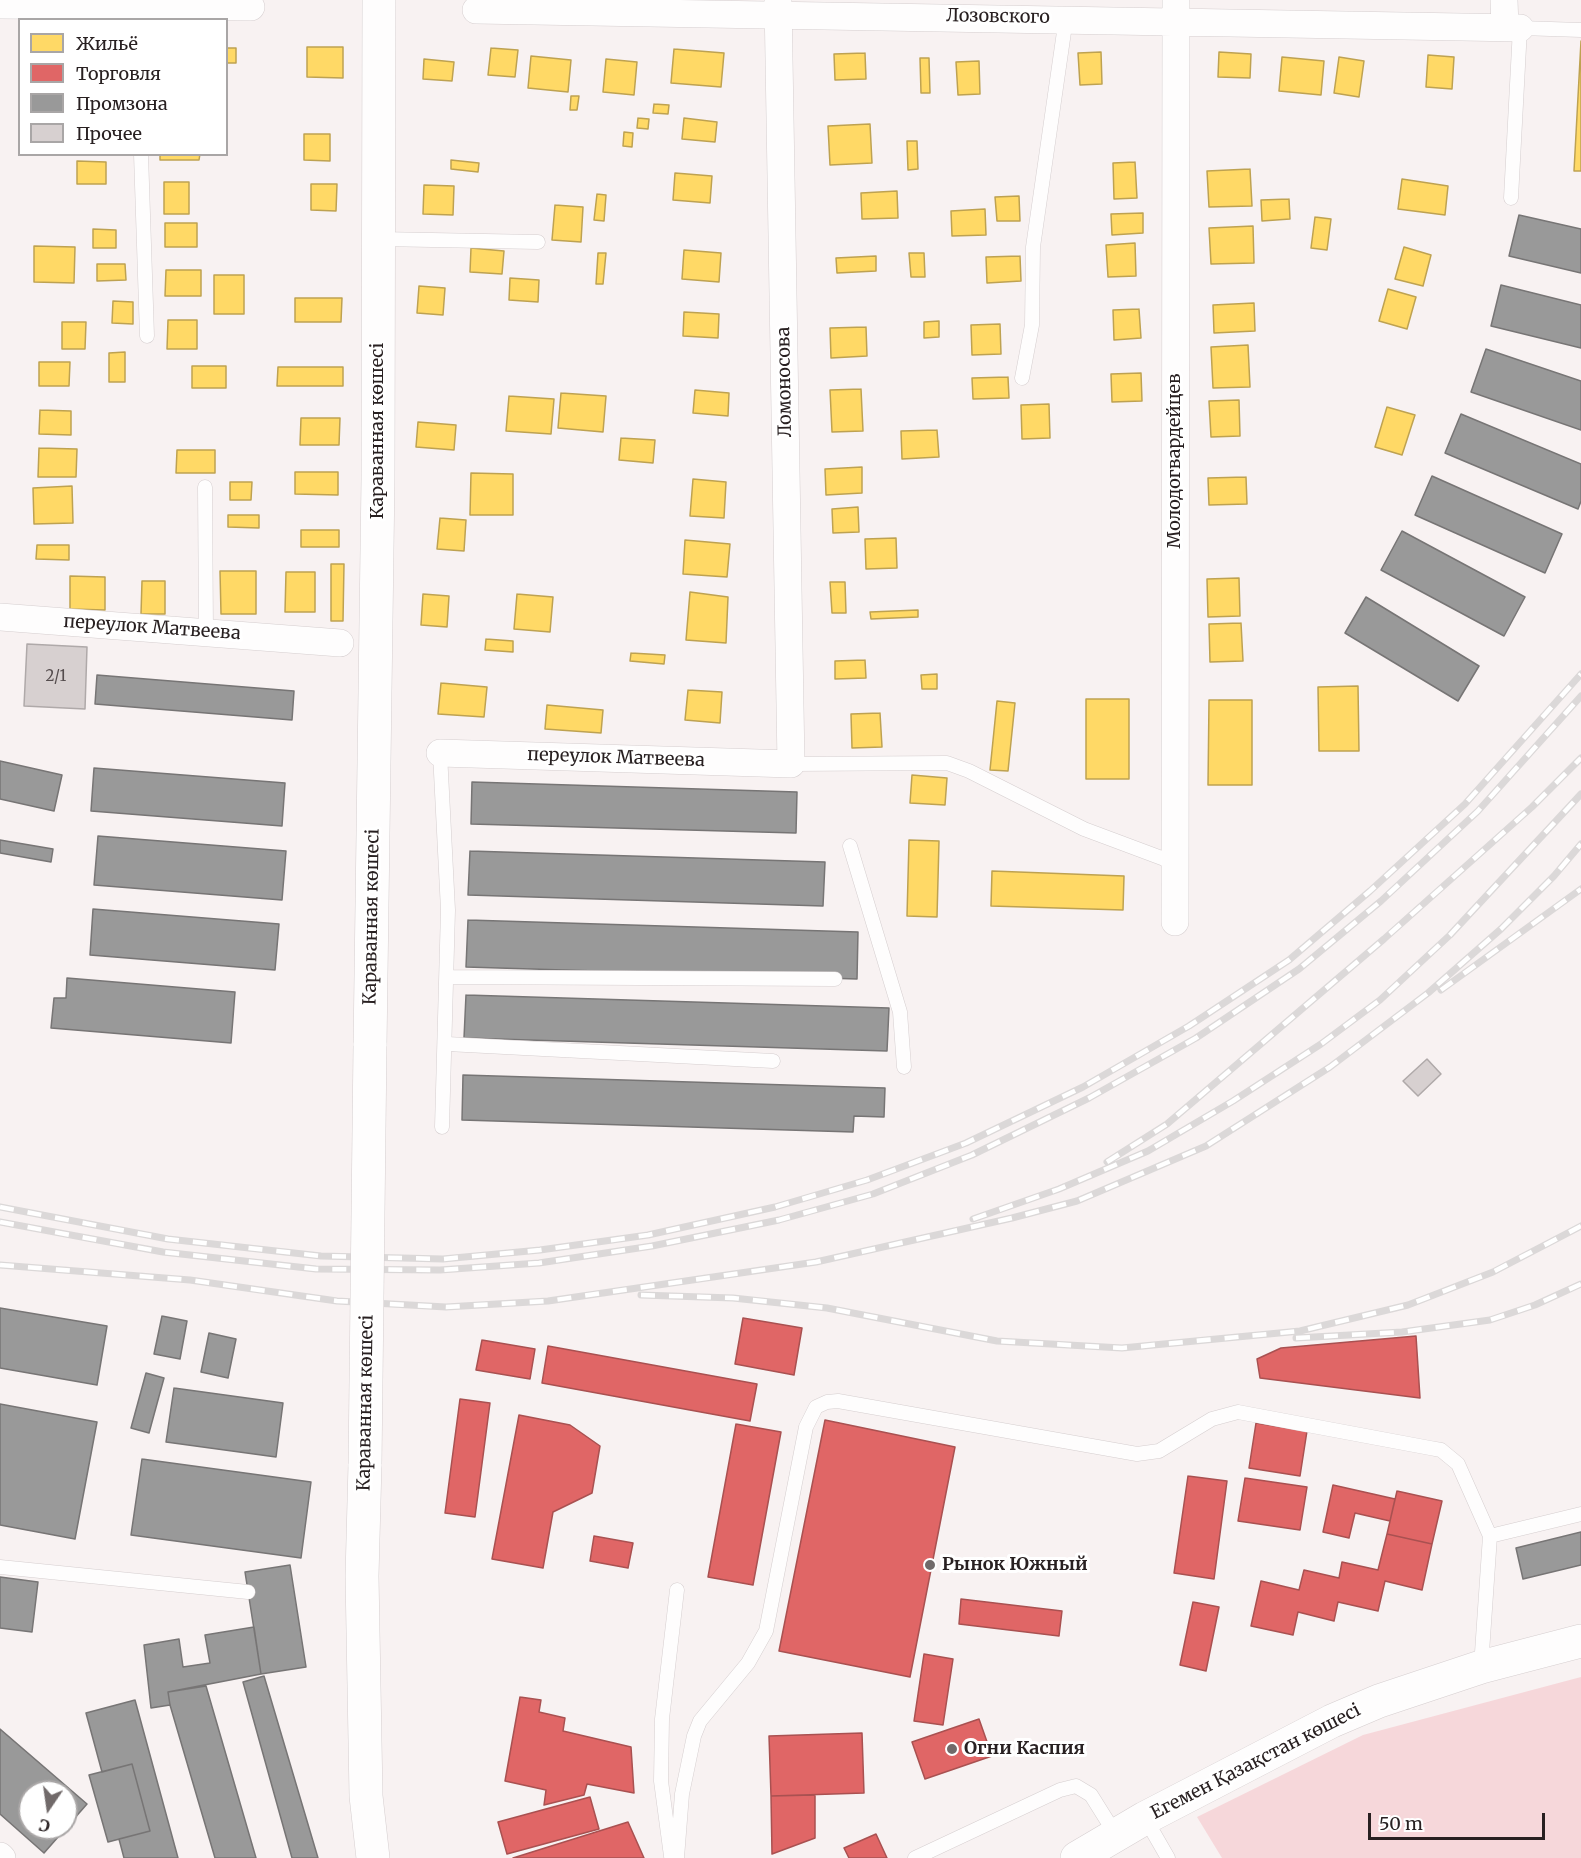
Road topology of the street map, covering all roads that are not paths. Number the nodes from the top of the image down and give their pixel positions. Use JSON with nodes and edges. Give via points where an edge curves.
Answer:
{"nodes":[{"id":1,"x":380,"y":0,"type":"edge"},
{"id":2,"x":1504,"y":0,"type":"edge"},
{"id":3,"x":0,"y":5,"type":"edge"},
{"id":4,"x":778,"y":6,"type":"edge"},
{"id":5,"x":251,"y":7,"type":"dead end"},
{"id":6,"x":476,"y":10,"type":"dead end"},
{"id":7,"x":1176,"y":10,"type":"edge"},
{"id":8,"x":137,"y":12,"type":"edge"},
{"id":9,"x":1066,"y":18,"type":"junction"},
{"id":10,"x":1512,"y":27,"type":"junction"},
{"id":11,"x":1581,"y":30,"type":"edge"},
{"id":12,"x":141,"y":156,"type":"edge"},
{"id":13,"x":1511,"y":198,"type":"dead end"},
{"id":14,"x":379,"y":239,"type":"junction"},
{"id":15,"x":538,"y":242,"type":"dead end"},
{"id":16,"x":147,"y":336,"type":"dead end"},
{"id":17,"x":1022,"y":378,"type":"dead end"},
{"id":18,"x":205,"y":487,"type":"dead end"},
{"id":19,"x":0,"y":616,"type":"edge"},
{"id":20,"x":206,"y":633,"type":"junction"},
{"id":21,"x":340,"y":643,"type":"dead end"},
{"id":22,"x":440,"y":753,"type":"joint"},
{"id":23,"x":791,"y":764,"type":"junction"},
{"id":24,"x":850,"y":846,"type":"dead end"},
{"id":25,"x":1175,"y":863,"type":"junction"},
{"id":26,"x":1175,"y":922,"type":"dead end"},
{"id":27,"x":447,"y":977,"type":"junction"},
{"id":28,"x":835,"y":979,"type":"dead end"},
{"id":29,"x":447,"y":1044,"type":"junction"},
{"id":30,"x":773,"y":1061,"type":"dead end"},
{"id":31,"x":904,"y":1067,"type":"dead end"},
{"id":32,"x":442,"y":1127,"type":"dead end"},
{"id":33,"x":1581,"y":1514,"type":"edge"},
{"id":34,"x":1490,"y":1536,"type":"junction"},
{"id":35,"x":0,"y":1567,"type":"edge"},
{"id":36,"x":676,"y":1590,"type":"dead end"},
{"id":37,"x":248,"y":1592,"type":"dead end"},
{"id":38,"x":1581,"y":1641,"type":"edge"},
{"id":39,"x":1481,"y":1667,"type":"junction"},
{"id":40,"x":1145,"y":1818,"type":"junction"},
{"id":41,"x":1116,"y":1835,"type":"junction"},
{"id":42,"x":373,"y":1850,"type":"edge"},
{"id":43,"x":1083,"y":1856,"type":"edge"},
{"id":44,"x":671,"y":1858,"type":"edge"},
{"id":45,"x":677,"y":1858,"type":"edge"},
{"id":46,"x":915,"y":1858,"type":"edge"},
{"id":47,"x":1168,"y":1858,"type":"edge"}],
"edges":[{"from":1,"to":14,"type":"main road","name":"Караванная көшесі"},
{"from":2,"to":10,"type":"street"},
{"from":3,"to":8,"type":"street"},
{"from":4,"to":6,"type":"street","name":"Лозовского"},
{"from":4,"to":9,"type":"street","name":"Лозовского"},
{"from":4,"to":23,"type":"street","name":"Ломоносова"},
{"from":5,"to":8,"type":"street"},
{"from":7,"to":9,"type":"street","name":"Лозовского"},
{"from":7,"to":10,"type":"street","name":"Лозовского"},
{"from":7,"to":25,"type":"street","name":"Молодогвардейцев"},
{"from":9,"to":17,"type":"lane","via":[[1033,247],[1032,325]]},
{"from":10,"to":11,"type":"lane"},
{"from":10,"to":13,"type":"lane"},
{"from":12,"to":16,"type":"lane"},
{"from":14,"to":15,"type":"lane"},
{"from":14,"to":42,"type":"main road","name":"Караванная көшесі","bridge":true,"via":[[362,1576]]},
{"from":18,"to":20,"type":"lane"},
{"from":19,"to":20,"type":"street","name":"переулок Матвеева"},
{"from":20,"to":21,"type":"street","name":"переулок Матвеева"},
{"from":22,"to":23,"type":"street","name":"переулок Матвеева"},
{"from":22,"to":27,"type":"lane","via":[[448,910]]},
{"from":23,"to":25,"type":"lane","via":[[947,764],[969,771],[1084,829]]},
{"from":24,"to":31,"type":"lane","via":[[900,1012]]},
{"from":25,"to":26,"type":"street","name":"Молодогвардейцев"},
{"from":27,"to":28,"type":"lane"},
{"from":27,"to":29,"type":"lane"},
{"from":29,"to":30,"type":"lane"},
{"from":29,"to":32,"type":"lane"},
{"from":33,"to":34,"type":"lane"},
{"from":34,"to":39,"type":"lane"},
{"from":34,"to":45,"type":"lane","via":[[1458,1464],[1441,1450],[1238,1412],[1212,1419],[1159,1451],[1137,1454],[827,1402],[816,1407],[806,1428],[766,1631],[748,1663],[700,1721],[694,1736],[682,1794]]},
{"from":35,"to":37,"type":"lane"},
{"from":36,"to":44,"type":"lane","via":[[662,1719],[661,1781]]},
{"from":38,"to":39,"type":"main road","name":"Егемен Қазақстан көшесі"},
{"from":39,"to":40,"type":"main road","name":"Егемен Қазақстан көшесі","via":[[1332,1721]]},
{"from":40,"to":41,"type":"main road","name":"Егемен Қазақстан көшесі"},
{"from":40,"to":47,"type":"lane"},
{"from":41,"to":43,"type":"main road","name":"Егемен Қазақстан көшесі"},
{"from":41,"to":46,"type":"lane","via":[[1091,1795],[1076,1786]]}]}
